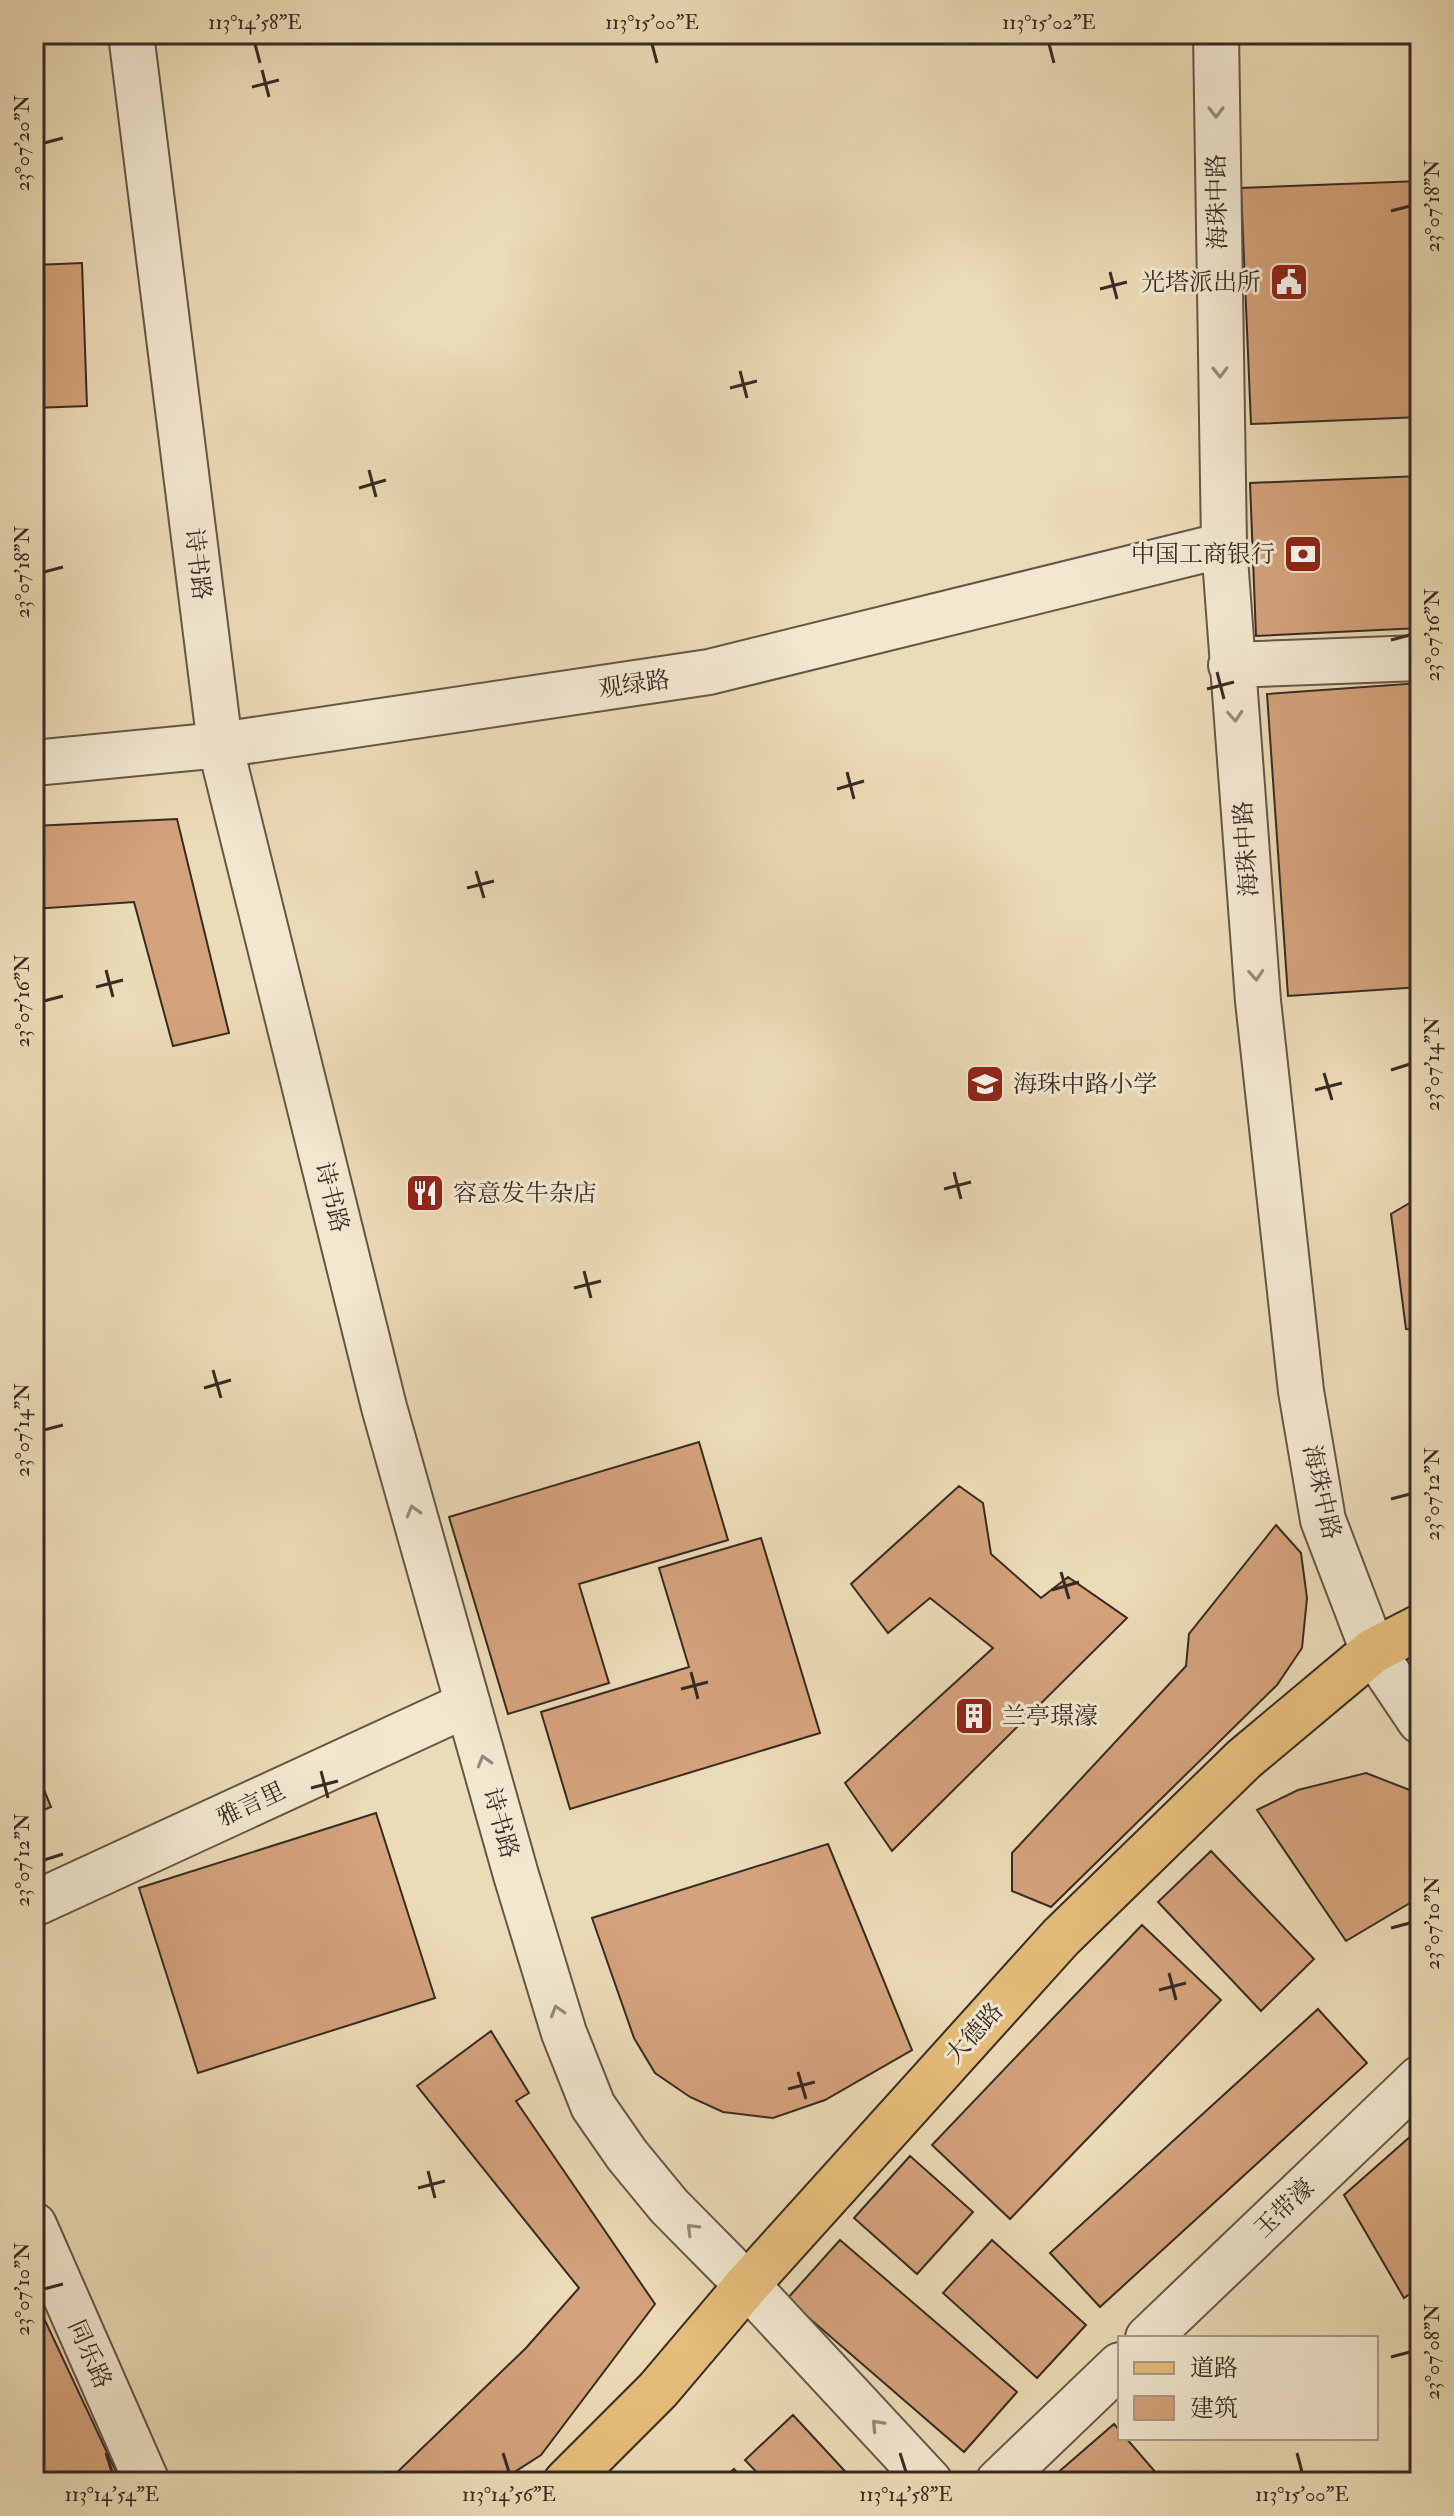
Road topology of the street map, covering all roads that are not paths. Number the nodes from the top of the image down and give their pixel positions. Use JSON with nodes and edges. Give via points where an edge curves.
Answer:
{"nodes":[{"id":1,"x":131,"y":34,"type":"edge"},
{"id":2,"x":1216,"y":34,"type":"edge"},
{"id":3,"x":1224,"y":545,"type":"junction"},
{"id":4,"x":1420,"y":658,"type":"edge"},
{"id":5,"x":1231,"y":665,"type":"junction"},
{"id":6,"x":220,"y":745,"type":"junction"},
{"id":7,"x":34,"y":763,"type":"edge"},
{"id":8,"x":1420,"y":1627,"type":"edge"},
{"id":9,"x":1373,"y":1651,"type":"junction"},
{"id":10,"x":468,"y":1704,"type":"junction"},
{"id":11,"x":1420,"y":1721,"type":"edge"},
{"id":12,"x":34,"y":1904,"type":"edge"},
{"id":13,"x":1420,"y":2078,"type":"edge"},
{"id":14,"x":34,"y":2225,"type":"edge"},
{"id":15,"x":747,"y":2285,"type":"junction"},
{"id":16,"x":1150,"y":2336,"type":"edge"},
{"id":17,"x":1118,"y":2367,"type":"edge"},
{"id":18,"x":147,"y":2482,"type":"edge"},
{"id":19,"x":566,"y":2482,"type":"edge"},
{"id":20,"x":930,"y":2482,"type":"edge"},
{"id":21,"x":998,"y":2482,"type":"edge"}],
"edges":[{"from":1,"to":6,"type":"street","name":"诗书路"},
{"from":2,"to":3,"type":"street","name":"海珠中路","one_way":true},
{"from":3,"to":5,"type":"street","name":"海珠中路"},
{"from":3,"to":6,"type":"street","name":"观绿路","via":[[709,672]]},
{"from":4,"to":5,"type":"street"},
{"from":5,"to":9,"type":"street","name":"海珠中路","one_way":true,"via":[[1258,1001],[1301,1391],[1323,1520]]},
{"from":6,"to":7,"type":"street","name":"观绿路"},
{"from":10,"to":6,"type":"street","name":"诗书路","one_way":true,"via":[[384,1407]]},
{"from":8,"to":9,"type":"main road","name":"大德路"},
{"from":9,"to":11,"type":"street","name":"海珠中路"},
{"from":9,"to":15,"type":"main road","name":"大德路","via":[[1244,1759],[1061,1937]]},
{"from":10,"to":12,"type":"street","name":"雅言里"},
{"from":15,"to":10,"type":"street","name":"诗书路","one_way":true,"via":[[669,2206],[593,2106],[564,2033]]},
{"from":13,"to":16,"type":"street","name":"玉带濠"},
{"from":14,"to":18,"type":"street","name":"同乐路"},
{"from":15,"to":19,"type":"main road","name":"大德路","via":[[658,2390]]},
{"from":20,"to":15,"type":"street","name":"诗书路","one_way":true},
{"from":17,"to":21,"type":"street"}]}
